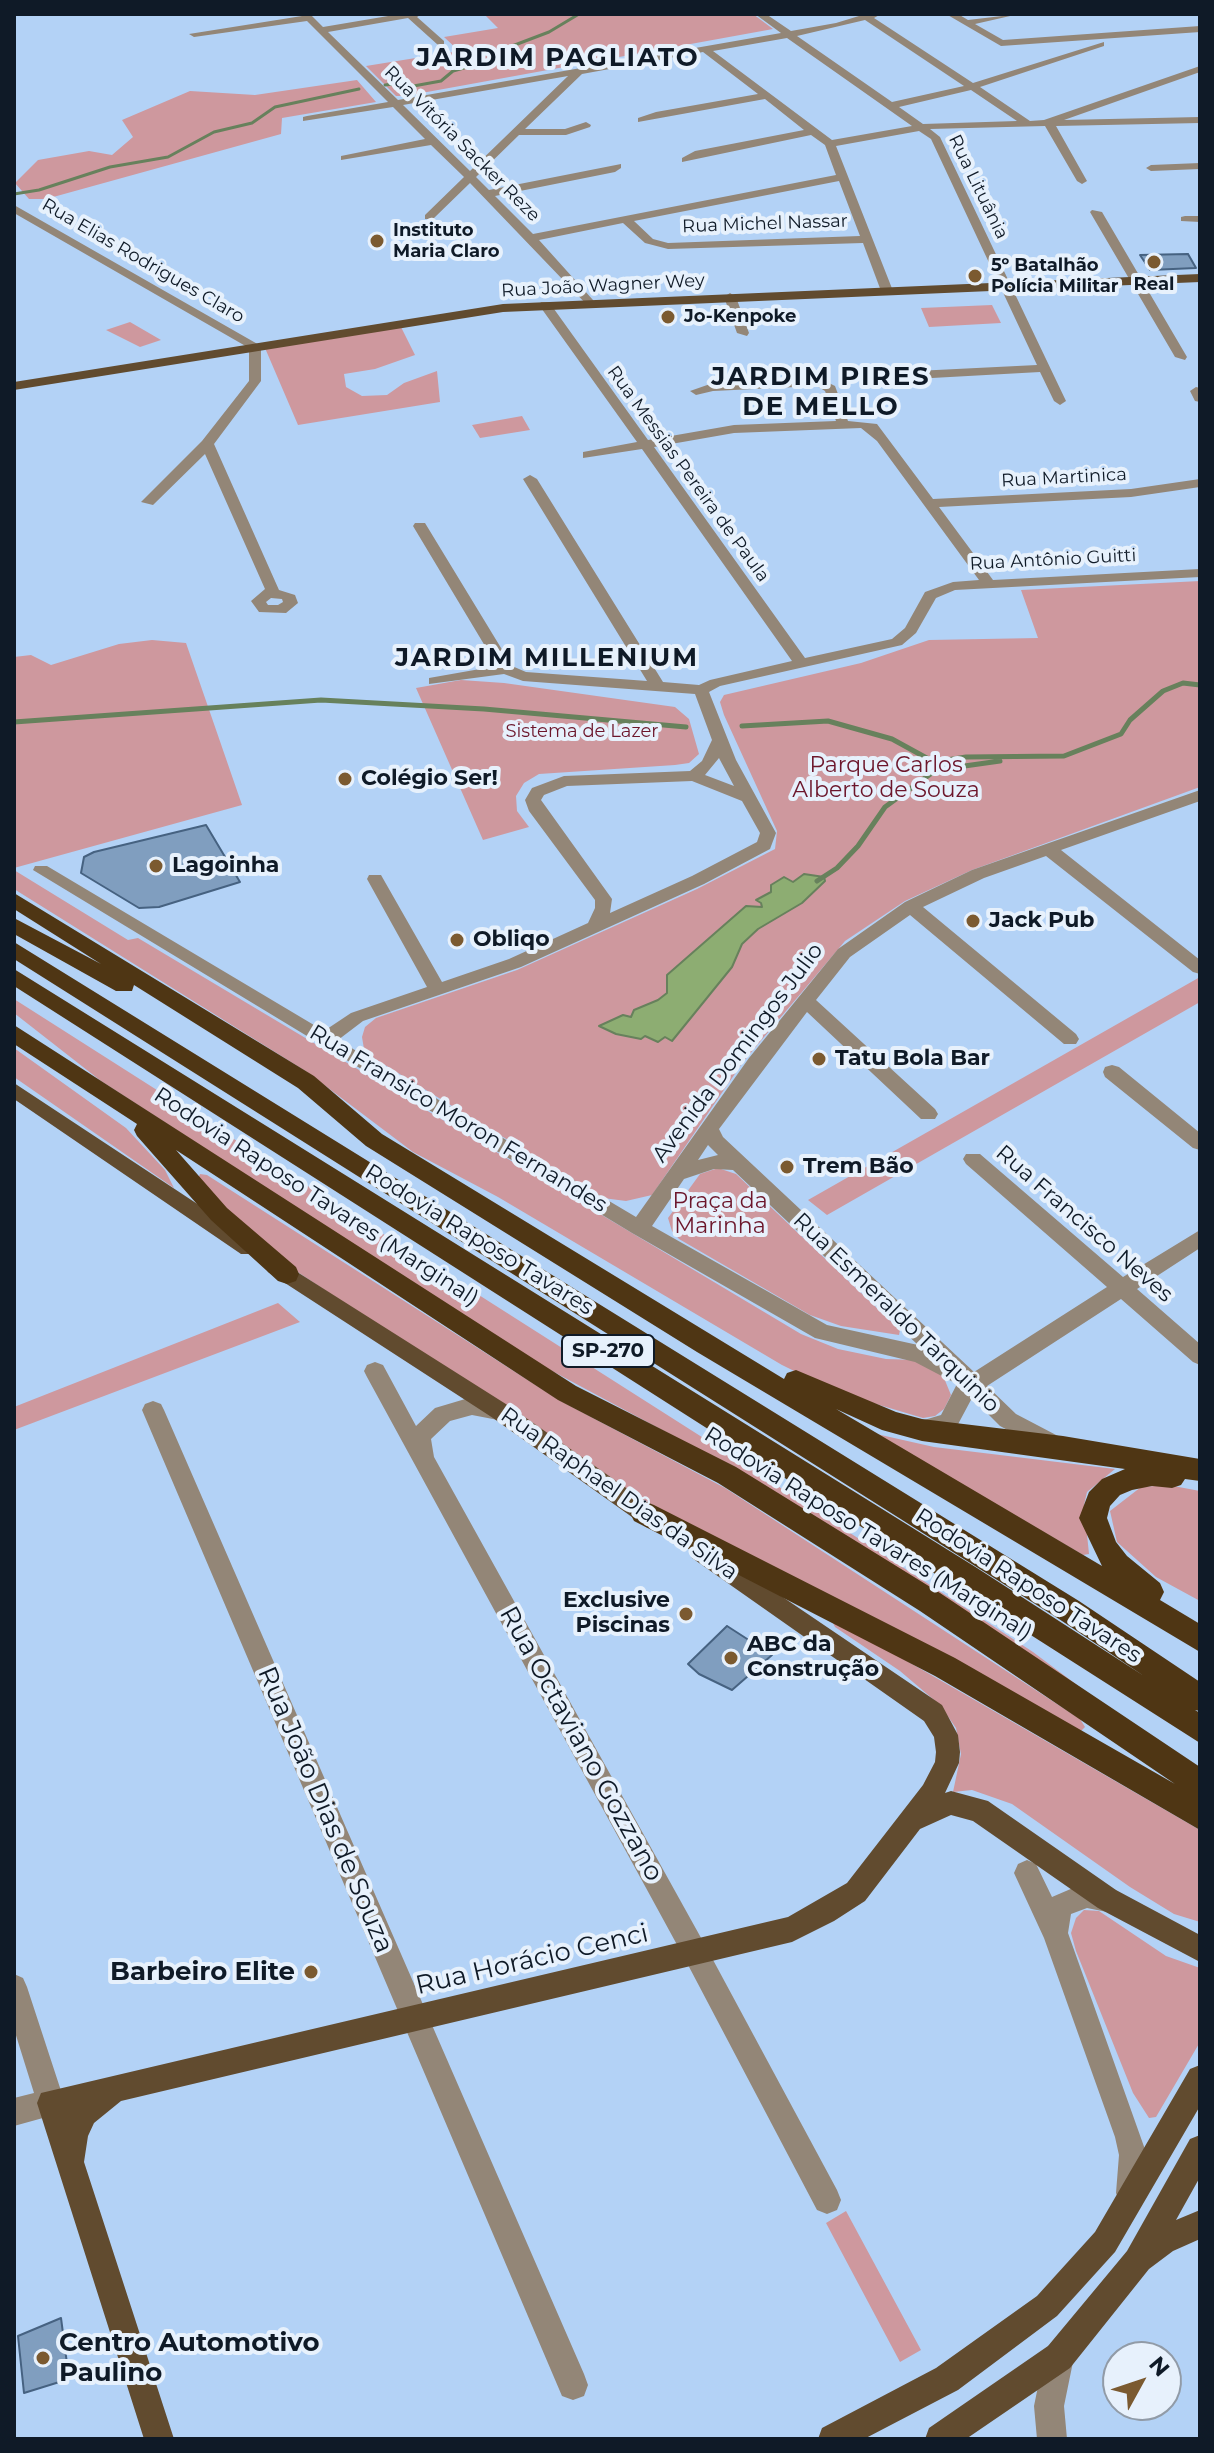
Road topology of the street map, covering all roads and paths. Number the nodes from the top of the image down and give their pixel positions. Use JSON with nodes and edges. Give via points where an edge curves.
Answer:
{"nodes":[{"id":1,"x":412,"y":14,"type":"edge"},
{"id":2,"x":760,"y":14,"type":"edge"},
{"id":3,"x":951,"y":14,"type":"edge"},
{"id":4,"x":1014,"y":14,"type":"edge"},
{"id":5,"x":868,"y":15,"type":"edge"},
{"id":6,"x":307,"y":16,"type":"edge"},
{"id":7,"x":966,"y":23,"type":"junction"},
{"id":8,"x":1200,"y":29,"type":"edge"},
{"id":9,"x":321,"y":30,"type":"junction"},
{"id":10,"x":194,"y":34,"type":"dead end"},
{"id":11,"x":787,"y":34,"type":"junction"},
{"id":12,"x":1127,"y":35,"type":"junction"},
{"id":13,"x":1092,"y":37,"type":"junction"},
{"id":14,"x":441,"y":43,"type":"dead end"},
{"id":15,"x":1103,"y":43,"type":"junction"},
{"id":16,"x":705,"y":49,"type":"junction"},
{"id":17,"x":1200,"y":69,"type":"edge"},
{"id":18,"x":578,"y":72,"type":"junction"},
{"id":19,"x":973,"y":87,"type":"junction"},
{"id":20,"x":767,"y":96,"type":"junction"},
{"id":21,"x":395,"y":104,"type":"junction"},
{"id":22,"x":893,"y":105,"type":"junction"},
{"id":23,"x":1084,"y":108,"type":"junction"},
{"id":24,"x":307,"y":119,"type":"dead end"},
{"id":25,"x":642,"y":120,"type":"dead end"},
{"id":26,"x":1200,"y":120,"type":"edge"},
{"id":27,"x":1103,"y":121,"type":"junction"},
{"id":28,"x":1048,"y":122,"type":"junction"},
{"id":29,"x":1027,"y":123,"type":"junction"},
{"id":30,"x":586,"y":125,"type":"dead end"},
{"id":31,"x":922,"y":127,"type":"junction"},
{"id":32,"x":813,"y":131,"type":"junction"},
{"id":33,"x":516,"y":132,"type":"junction"},
{"id":34,"x":433,"y":141,"type":"junction"},
{"id":35,"x":830,"y":144,"type":"junction"},
{"id":36,"x":345,"y":158,"type":"dead end"},
{"id":37,"x":686,"y":160,"type":"dead end"},
{"id":38,"x":617,"y":166,"type":"dead end"},
{"id":39,"x":1200,"y":166,"type":"edge"},
{"id":40,"x":1151,"y":168,"type":"dead end"},
{"id":41,"x":841,"y":177,"type":"junction"},
{"id":42,"x":471,"y":178,"type":"junction"},
{"id":43,"x":1082,"y":181,"type":"dead end"},
{"id":44,"x":486,"y":194,"type":"junction"},
{"id":45,"x":14,"y":208,"type":"edge"},
{"id":46,"x":1096,"y":212,"type":"dead end"},
{"id":47,"x":429,"y":217,"type":"dead end"},
{"id":48,"x":1185,"y":219,"type":"dead end"},
{"id":49,"x":1200,"y":219,"type":"edge"},
{"id":50,"x":626,"y":220,"type":"junction"},
{"id":51,"x":531,"y":238,"type":"junction"},
{"id":52,"x":866,"y":239,"type":"junction"},
{"id":53,"x":1200,"y":278,"type":"edge"},
{"id":54,"x":1133,"y":281,"type":"junction"},
{"id":55,"x":1006,"y":286,"type":"junction"},
{"id":56,"x":887,"y":291,"type":"junction"},
{"id":57,"x":730,"y":297,"type":"junction"},
{"id":58,"x":589,"y":303,"type":"junction"},
{"id":59,"x":545,"y":305,"type":"junction"},
{"id":60,"x":743,"y":333,"type":"dead end"},
{"id":61,"x":255,"y":346,"type":"junction"},
{"id":62,"x":1181,"y":357,"type":"dead end"},
{"id":63,"x":1043,"y":368,"type":"junction"},
{"id":64,"x":896,"y":376,"type":"dead end"},
{"id":65,"x":14,"y":386,"type":"edge"},
{"id":66,"x":696,"y":391,"type":"dead end"},
{"id":67,"x":1060,"y":401,"type":"dead end"},
{"id":68,"x":843,"y":424,"type":"junction"},
{"id":69,"x":207,"y":444,"type":"junction"},
{"id":70,"x":644,"y":445,"type":"junction"},
{"id":71,"x":588,"y":455,"type":"dead end"},
{"id":72,"x":530,"y":479,"type":"dead end"},
{"id":73,"x":1200,"y":483,"type":"edge"},
{"id":74,"x":148,"y":502,"type":"dead end"},
{"id":75,"x":929,"y":503,"type":"junction"},
{"id":76,"x":420,"y":526,"type":"dead end"},
{"id":77,"x":1200,"y":573,"type":"edge"},
{"id":78,"x":987,"y":582,"type":"junction"},
{"id":79,"x":273,"y":592,"type":"dead end"},
{"id":80,"x":802,"y":664,"type":"junction"},
{"id":81,"x":506,"y":669,"type":"junction"},
{"id":82,"x":434,"y":681,"type":"dead end"},
{"id":83,"x":657,"y":685,"type":"junction"},
{"id":84,"x":701,"y":690,"type":"junction"},
{"id":85,"x":720,"y":740,"type":"junction"},
{"id":86,"x":694,"y":776,"type":"junction"},
{"id":87,"x":749,"y":798,"type":"junction"},
{"id":88,"x":1191,"y":798,"type":"edge"},
{"id":89,"x":1200,"y":814,"type":"edge"},
{"id":90,"x":1048,"y":849,"type":"junction"},
{"id":91,"x":41,"y":870,"type":"dead end"},
{"id":92,"x":375,"y":879,"type":"dead end"},
{"id":93,"x":601,"y":896,"type":"junction"},
{"id":94,"x":14,"y":900,"type":"edge"},
{"id":95,"x":643,"y":905,"type":"junction"},
{"id":96,"x":911,"y":906,"type":"junction"},
{"id":97,"x":14,"y":925,"type":"edge"},
{"id":98,"x":595,"y":927,"type":"junction"},
{"id":99,"x":14,"y":949,"type":"edge"},
{"id":100,"x":1199,"y":968,"type":"edge"},
{"id":101,"x":14,"y":976,"type":"edge"},
{"id":102,"x":437,"y":989,"type":"junction"},
{"id":103,"x":806,"y":1001,"type":"junction"},
{"id":104,"x":221,"y":1030,"type":"junction"},
{"id":105,"x":14,"y":1033,"type":"edge"},
{"id":106,"x":1070,"y":1039,"type":"dead end"},
{"id":107,"x":325,"y":1040,"type":"junction"},
{"id":108,"x":1112,"y":1072,"type":"dead end"},
{"id":109,"x":92,"y":1084,"type":"junction"},
{"id":110,"x":14,"y":1090,"type":"edge"},
{"id":111,"x":928,"y":1114,"type":"dead end"},
{"id":112,"x":710,"y":1130,"type":"junction"},
{"id":113,"x":1200,"y":1143,"type":"edge"},
{"id":114,"x":973,"y":1159,"type":"dead end"},
{"id":115,"x":739,"y":1163,"type":"junction"},
{"id":116,"x":677,"y":1174,"type":"junction"},
{"id":117,"x":639,"y":1228,"type":"junction"},
{"id":118,"x":1200,"y":1238,"type":"edge"},
{"id":119,"x":555,"y":1250,"type":"junction"},
{"id":120,"x":287,"y":1274,"type":"junction"},
{"id":121,"x":1123,"y":1288,"type":"junction"},
{"id":122,"x":912,"y":1329,"type":"junction"},
{"id":123,"x":884,"y":1346,"type":"junction"},
{"id":124,"x":1200,"y":1356,"type":"edge"},
{"id":125,"x":375,"y":1371,"type":"dead end"},
{"id":126,"x":973,"y":1384,"type":"junction"},
{"id":127,"x":153,"y":1410,"type":"dead end"},
{"id":128,"x":501,"y":1412,"type":"junction"},
{"id":129,"x":922,"y":1430,"type":"junction"},
{"id":130,"x":1063,"y":1447,"type":"junction"},
{"id":131,"x":425,"y":1459,"type":"junction"},
{"id":132,"x":1200,"y":1470,"type":"edge"},
{"id":133,"x":1200,"y":1481,"type":"edge"},
{"id":134,"x":644,"y":1513,"type":"junction"},
{"id":135,"x":1200,"y":1628,"type":"edge"},
{"id":136,"x":1200,"y":1639,"type":"edge"},
{"id":137,"x":1200,"y":1698,"type":"edge"},
{"id":138,"x":1200,"y":1729,"type":"edge"},
{"id":139,"x":1200,"y":1784,"type":"edge"},
{"id":140,"x":1200,"y":1815,"type":"edge"},
{"id":141,"x":914,"y":1820,"type":"junction"},
{"id":142,"x":1027,"y":1873,"type":"dead end"},
{"id":143,"x":1107,"y":1899,"type":"junction"},
{"id":144,"x":1051,"y":1902,"type":"junction"},
{"id":145,"x":1200,"y":1949,"type":"edge"},
{"id":146,"x":696,"y":1954,"type":"junction"},
{"id":147,"x":14,"y":1987,"type":"edge"},
{"id":148,"x":413,"y":2017,"type":"junction"},
{"id":149,"x":1200,"y":2079,"type":"edge"},
{"id":150,"x":123,"y":2084,"type":"junction"},
{"id":151,"x":51,"y":2103,"type":"junction"},
{"id":152,"x":14,"y":2112,"type":"edge"},
{"id":153,"x":1200,"y":2149,"type":"edge"},
{"id":154,"x":70,"y":2162,"type":"junction"},
{"id":155,"x":1130,"y":2196,"type":"junction"},
{"id":156,"x":827,"y":2200,"type":"dead end"},
{"id":157,"x":1200,"y":2224,"type":"edge"},
{"id":158,"x":1137,"y":2261,"type":"junction"},
{"id":159,"x":1059,"y":2357,"type":"junction"},
{"id":160,"x":573,"y":2385,"type":"dead end"},
{"id":161,"x":159,"y":2439,"type":"edge"},
{"id":162,"x":833,"y":2439,"type":"edge"},
{"id":163,"x":940,"y":2439,"type":"edge"},
{"id":164,"x":1052,"y":2439,"type":"edge"}],
"edges":[{"from":1,"to":9,"type":"street"},
{"from":1,"to":14,"type":"street"},
{"from":2,"to":11,"type":"street","name":"Rua Lituânia"},
{"from":3,"to":7,"type":"street"},
{"from":4,"to":7,"type":"street"},
{"from":5,"to":11,"type":"street"},
{"from":5,"to":19,"type":"street"},
{"from":6,"to":9,"type":"street","name":"Rua Vitória Sacker Reze"},
{"from":6,"to":10,"type":"street"},
{"from":7,"to":13,"type":"street","via":[[1001,43]]},
{"from":8,"to":12,"type":"street"},
{"from":9,"to":21,"type":"street","name":"Rua Vitória Sacker Reze"},
{"from":11,"to":16,"type":"street"},
{"from":11,"to":22,"type":"street","name":"Rua Lituânia"},
{"from":12,"to":13,"type":"street"},
{"from":12,"to":15,"type":"street"},
{"from":13,"to":15,"type":"street"},
{"from":15,"to":19,"type":"street"},
{"from":16,"to":18,"type":"street"},
{"from":16,"to":20,"type":"street"},
{"from":17,"to":23,"type":"street"},
{"from":18,"to":21,"type":"street"},
{"from":18,"to":33,"type":"street"},
{"from":19,"to":22,"type":"street"},
{"from":19,"to":29,"type":"street"},
{"from":20,"to":25,"type":"street"},
{"from":20,"to":32,"type":"street"},
{"from":21,"to":24,"type":"street"},
{"from":21,"to":34,"type":"street","name":"Rua Vitória Sacker Reze"},
{"from":22,"to":31,"type":"street","name":"Rua Lituânia"},
{"from":23,"to":27,"type":"street","via":[[1083,115]]},
{"from":23,"to":28,"type":"street"},
{"from":26,"to":27,"type":"street"},
{"from":27,"to":28,"type":"street"},
{"from":28,"to":29,"type":"street"},
{"from":28,"to":43,"type":"street"},
{"from":29,"to":31,"type":"street"},
{"from":30,"to":33,"type":"street","via":[[566,132]]},
{"from":31,"to":35,"type":"street"},
{"from":31,"to":55,"type":"street","name":"Rua Lituânia","via":[[935,137]]},
{"from":32,"to":35,"type":"street"},
{"from":32,"to":37,"type":"street"},
{"from":33,"to":42,"type":"street"},
{"from":34,"to":36,"type":"street"},
{"from":34,"to":42,"type":"street","name":"Rua Vitória Sacker Reze"},
{"from":35,"to":41,"type":"street"},
{"from":38,"to":44,"type":"street"},
{"from":39,"to":40,"type":"street"},
{"from":41,"to":50,"type":"street"},
{"from":41,"to":52,"type":"street"},
{"from":42,"to":44,"type":"street","name":"Rua Vitória Sacker Reze"},
{"from":42,"to":47,"type":"street"},
{"from":44,"to":51,"type":"street","name":"Rua Vitória Sacker Reze"},
{"from":45,"to":61,"type":"street","name":"Rua Elias Rodrigues Claro"},
{"from":46,"to":54,"type":"street"},
{"from":48,"to":49,"type":"street"},
{"from":50,"to":51,"type":"street"},
{"from":50,"to":52,"type":"street","name":"Rua Michel Nassar","via":[[649,241],[668,246]]},
{"from":51,"to":58,"type":"street","name":"Rua Vitória Sacker Reze"},
{"from":52,"to":56,"type":"street"},
{"from":53,"to":54,"type":"main road","name":"Rua João Wagner Wey"},
{"from":54,"to":55,"type":"main road","name":"Rua João Wagner Wey"},
{"from":54,"to":62,"type":"street"},
{"from":55,"to":56,"type":"main road","name":"Rua João Wagner Wey"},
{"from":55,"to":63,"type":"street","name":"Rua Lituânia"},
{"from":56,"to":57,"type":"main road","name":"Rua João Wagner Wey"},
{"from":57,"to":58,"type":"main road","name":"Rua João Wagner Wey"},
{"from":57,"to":60,"type":"street"},
{"from":58,"to":59,"type":"main road","name":"Rua João Wagner Wey"},
{"from":59,"to":61,"type":"main road","name":"Rua João Wagner Wey"},
{"from":59,"to":70,"type":"street","name":"Rua Messias Pereira de Paula"},
{"from":61,"to":65,"type":"main road","name":"Rua João Wagner Wey"},
{"from":61,"to":69,"type":"street","via":[[255,381]]},
{"from":63,"to":64,"type":"street"},
{"from":63,"to":67,"type":"street","name":"Rua Lituânia"},
{"from":66,"to":68,"type":"street","via":[[819,382],[831,389]]},
{"from":68,"to":70,"type":"street","via":[[734,429]]},
{"from":68,"to":75,"type":"street","via":[[872,427]]},
{"from":69,"to":74,"type":"street"},
{"from":69,"to":79,"type":"street"},
{"from":70,"to":71,"type":"street"},
{"from":70,"to":80,"type":"street","name":"Rua Messias Pereira de Paula"},
{"from":72,"to":83,"type":"street"},
{"from":73,"to":75,"type":"street","name":"Rua Martinica","via":[[1131,493]]},
{"from":75,"to":78,"type":"street"},
{"from":76,"to":81,"type":"street"},
{"from":77,"to":78,"type":"street","name":"Rua Antônio Guitti"},
{"from":78,"to":80,"type":"street","name":"Rua Antônio Guitti","via":[[930,595],[911,630],[897,642]]},
{"from":80,"to":84,"type":"street","name":"Rua Antônio Guitti"},
{"from":81,"to":82,"type":"street"},
{"from":81,"to":83,"type":"street","via":[[523,676]]},
{"from":83,"to":84,"type":"street"},
{"from":84,"to":85,"type":"street"},
{"from":85,"to":86,"type":"street","via":[[709,764]]},
{"from":85,"to":87,"type":"street"},
{"from":86,"to":87,"type":"street"},
{"from":86,"to":93,"type":"street","via":[[564,781],[538,792],[535,807]]},
{"from":87,"to":95,"type":"street","via":[[768,833],[764,845]]},
{"from":88,"to":89,"type":"street"},
{"from":88,"to":90,"type":"street","name":"Avenida Domingos Julio"},
{"from":90,"to":96,"type":"street","name":"Avenida Domingos Julio"},
{"from":90,"to":100,"type":"street"},
{"from":91,"to":107,"type":"street","name":"Rua Fransico Moron Fernandes"},
{"from":92,"to":102,"type":"street"},
{"from":93,"to":95,"type":"street"},
{"from":93,"to":98,"type":"street","via":[[605,905]]},
{"from":94,"to":104,"type":"highway","number":"SP-270"},
{"from":95,"to":98,"type":"street"},
{"from":96,"to":103,"type":"street","name":"Avenida Domingos Julio","via":[[844,953]]},
{"from":96,"to":106,"type":"street"},
{"from":97,"to":104,"type":"highway","via":[[124,986]]},
{"from":98,"to":102,"type":"street","via":[[515,963]]},
{"from":99,"to":137,"type":"highway","name":"Rodovia Raposo Tavares","number":"SP-270","via":[[1056,1601]]},
{"from":101,"to":138,"type":"highway","name":"Rodovia Raposo Tavares","number":"SP-270","via":[[800,1470]]},
{"from":102,"to":107,"type":"street","via":[[357,1017]]},
{"from":103,"to":111,"type":"street"},
{"from":103,"to":112,"type":"street","name":"Avenida Domingos Julio"},
{"from":104,"to":119,"type":"highway","number":"SP-270","via":[[306,1082],[374,1140]]},
{"from":105,"to":109,"type":"highway","name":"Rodovia Raposo Tavares (Marginal)","number":"SP-270"},
{"from":107,"to":117,"type":"street","name":"Rua Fransico Moron Fernandes"},
{"from":108,"to":113,"type":"street"},
{"from":109,"to":120,"type":"highway","via":[[162,1146],[219,1214]]},
{"from":109,"to":139,"type":"highway","name":"Rodovia Raposo Tavares (Marginal)","number":"SP-270","via":[[567,1393],[727,1475],[930,1602]]},
{"from":110,"to":120,"type":"main road","name":"Rua Raphael Dias da Silva"},
{"from":112,"to":115,"type":"street","name":"Rua Esmeraldo Tarquinio"},
{"from":112,"to":116,"type":"street","name":"Avenida Domingos Julio"},
{"from":114,"to":121,"type":"street","name":"Rua Francisco Neves"},
{"from":115,"to":116,"type":"street","via":[[713,1162]]},
{"from":115,"to":122,"type":"street","name":"Rua Esmeraldo Tarquinio"},
{"from":116,"to":117,"type":"street","name":"Avenida Domingos Julio"},
{"from":117,"to":123,"type":"street","name":"Rua Fransico Moron Fernandes","via":[[822,1332]]},
{"from":118,"to":121,"type":"street"},
{"from":119,"to":129,"type":"highway","number":"SP-270","via":[[817,1391]]},
{"from":119,"to":136,"type":"highway","number":"SP-270"},
{"from":120,"to":128,"type":"main road","name":"Rua Raphael Dias da Silva"},
{"from":121,"to":124,"type":"street","name":"Rua Francisco Neves"},
{"from":121,"to":126,"type":"street"},
{"from":122,"to":123,"type":"street","via":[[917,1340],[913,1344]]},
{"from":122,"to":126,"type":"street","name":"Rua Esmeraldo Tarquinio"},
{"from":123,"to":126,"type":"street","name":"Rua Fransico Moron Fernandes","via":[[934,1360]]},
{"from":125,"to":131,"type":"street","name":"Rua Octaviano Gozzano"},
{"from":126,"to":129,"type":"street","via":[[948,1422]]},
{"from":126,"to":130,"type":"street","name":"Rua Esmeraldo Tarquinio","via":[[1008,1420]]},
{"from":127,"to":148,"type":"street","name":"Rua João Dias de Souza"},
{"from":128,"to":131,"type":"street","via":[[472,1406],[443,1414],[420,1440]]},
{"from":128,"to":134,"type":"main road","name":"Rua Raphael Dias da Silva"},
{"from":129,"to":130,"type":"highway"},
{"from":130,"to":132,"type":"highway"},
{"from":131,"to":146,"type":"street","name":"Rua Octaviano Gozzano"},
{"from":133,"to":135,"type":"highway","via":[[1152,1475],[1128,1479],[1099,1500],[1093,1518],[1117,1565]]},
{"from":134,"to":140,"type":"highway","via":[[945,1667]]},
{"from":134,"to":141,"type":"main road","name":"Rua Raphael Dias da Silva","via":[[933,1713],[946,1735],[947,1763]]},
{"from":141,"to":143,"type":"main road","via":[[942,1804],[979,1810]]},
{"from":141,"to":146,"type":"main road","name":"Rua Horácio Cenci","via":[[856,1892],[825,1912],[792,1929]]},
{"from":142,"to":144,"type":"street"},
{"from":143,"to":144,"type":"street","via":[[1087,1895]]},
{"from":143,"to":145,"type":"main road"},
{"from":144,"to":155,"type":"street","via":[[1055,1933],[1129,2137]]},
{"from":146,"to":148,"type":"main road","name":"Rua Horácio Cenci"},
{"from":146,"to":156,"type":"street","name":"Rua Octaviano Gozzano"},
{"from":147,"to":151,"type":"street"},
{"from":148,"to":150,"type":"main road","name":"Rua Horácio Cenci"},
{"from":148,"to":160,"type":"street","name":"Rua João Dias de Souza"},
{"from":149,"to":155,"type":"main road"},
{"from":150,"to":151,"type":"main road","name":"Rua Horácio Cenci"},
{"from":150,"to":154,"type":"main road","name":"Rua Horácio Cenci","via":[[84,2113]]},
{"from":151,"to":152,"type":"street","name":"Rua Horácio Cenci"},
{"from":151,"to":154,"type":"main road"},
{"from":153,"to":158,"type":"main road"},
{"from":154,"to":161,"type":"main road"},
{"from":155,"to":162,"type":"main road","via":[[1105,2242],[1047,2306],[947,2379]]},
{"from":157,"to":158,"type":"main road","via":[[1163,2241]]},
{"from":158,"to":159,"type":"main road"},
{"from":159,"to":163,"type":"main road"},
{"from":159,"to":164,"type":"street","via":[[1049,2406]]}]}
